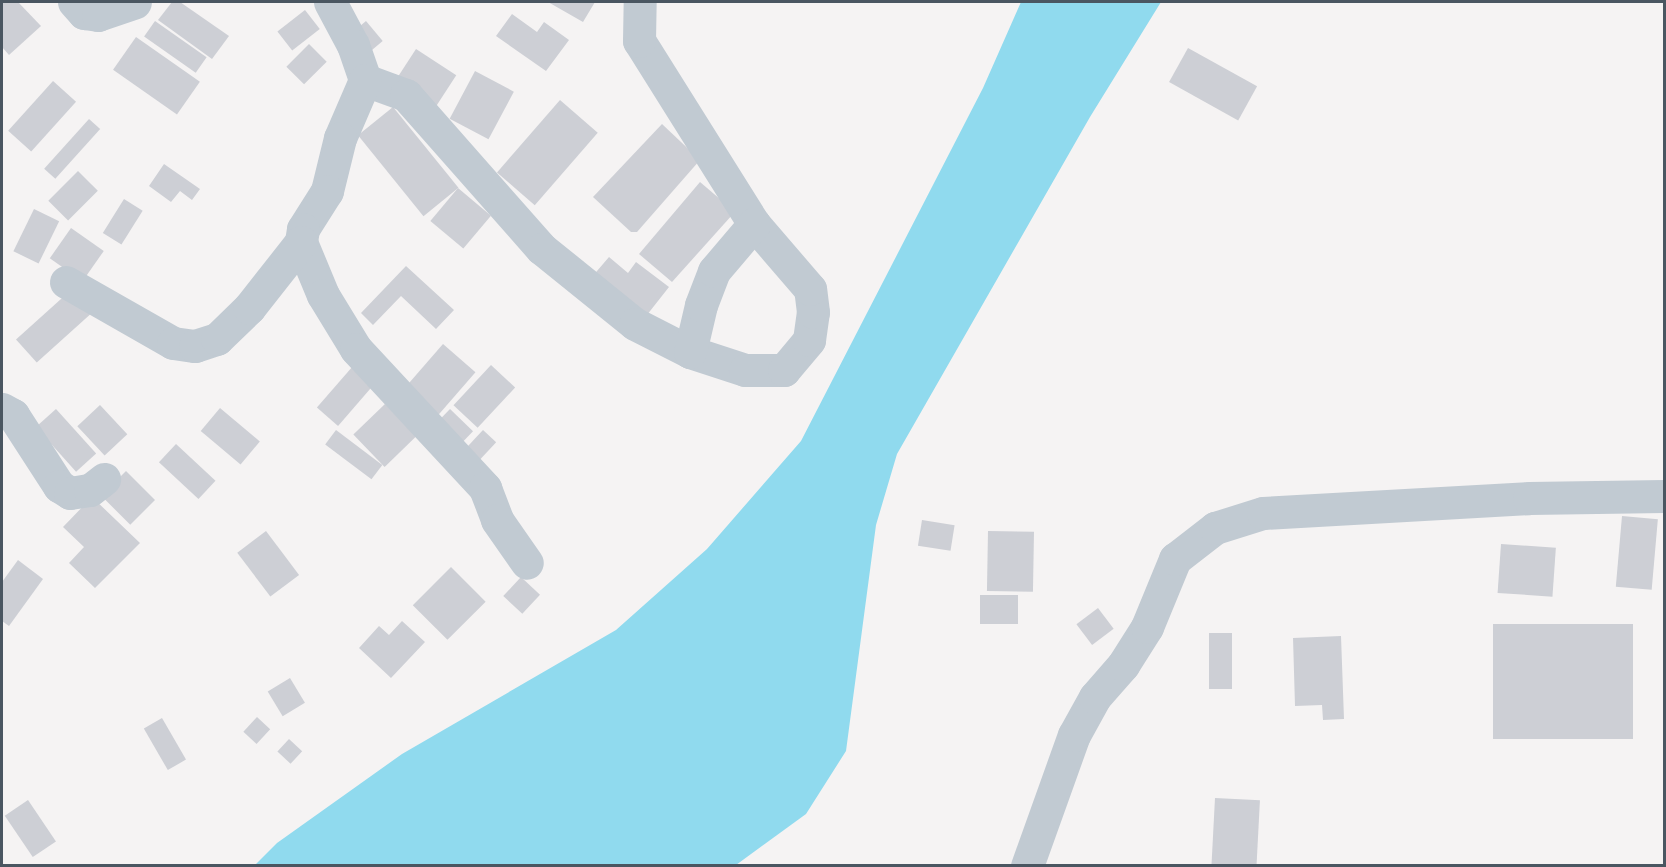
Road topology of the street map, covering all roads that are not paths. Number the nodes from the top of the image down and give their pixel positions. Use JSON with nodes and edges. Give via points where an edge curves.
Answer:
{"nodes":[{"id":1,"x":74,"y":2,"type":"edge"},
{"id":2,"x":135,"y":2,"type":"edge"},
{"id":3,"x":330,"y":2,"type":"edge"},
{"id":4,"x":640,"y":2,"type":"edge"},
{"id":5,"x":365,"y":80,"type":"junction"},
{"id":6,"x":754,"y":224,"type":"junction"},
{"id":7,"x":300,"y":242,"type":"junction"},
{"id":8,"x":66,"y":282,"type":"dead end"},
{"id":9,"x":690,"y":352,"type":"junction"},
{"id":10,"x":2,"y":409,"type":"edge"},
{"id":11,"x":104,"y":479,"type":"dead end"},
{"id":12,"x":1665,"y":496,"type":"edge"},
{"id":13,"x":527,"y":564,"type":"dead end"},
{"id":14,"x":1028,"y":866,"type":"edge"}],
"edges":[{"from":1,"to":2,"type":"street","via":[[84,13],[98,15]]},
{"from":3,"to":5,"type":"street","via":[[353,45]]},
{"from":4,"to":6,"type":"street","via":[[639,41]]},
{"from":5,"to":7,"type":"street","via":[[340,138],[327,191],[303,229]]},
{"from":5,"to":9,"type":"street","via":[[406,95],[542,249],[635,324]]},
{"from":6,"to":9,"type":"street","via":[[714,271]]},
{"from":6,"to":9,"type":"street","via":[[810,289],[813,312],[809,340],[796,360],[783,370],[745,370]]},
{"from":7,"to":8,"type":"street","via":[[249,308],[217,339],[195,346],[173,343]]},
{"from":7,"to":13,"type":"street","via":[[323,295],[356,349],[485,488],[497,520]]},
{"from":10,"to":11,"type":"street","via":[[13,415],[59,486],[70,493],[90,490]]},
{"from":12,"to":14,"type":"street","via":[[1529,498],[1263,513],[1215,528],[1175,559],[1147,627],[1123,665],[1095,697],[1074,735]]}]}
